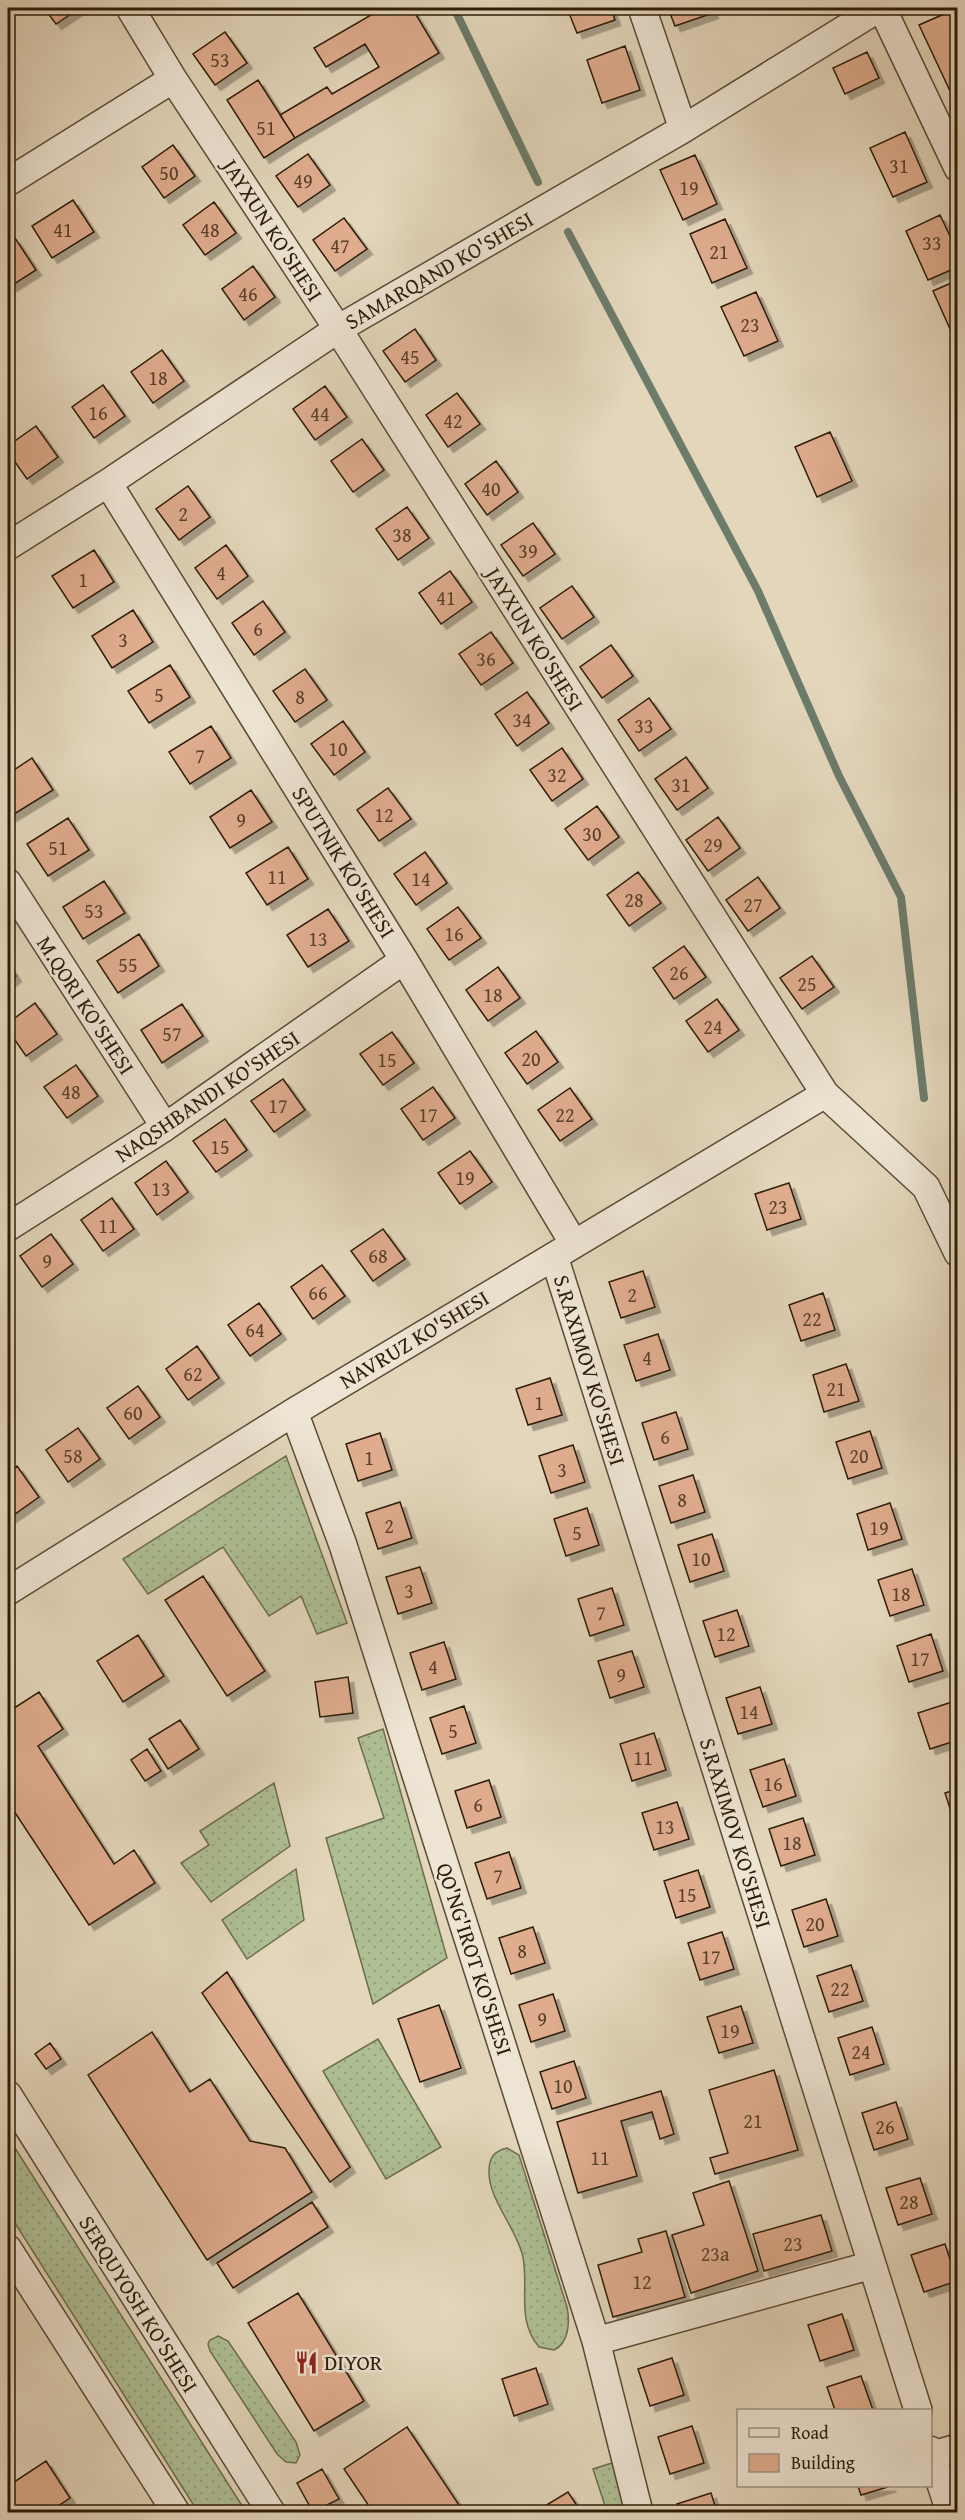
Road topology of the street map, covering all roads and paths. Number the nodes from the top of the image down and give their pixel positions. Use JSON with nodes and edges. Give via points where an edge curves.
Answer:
{"nodes":[{"id":1,"x":130,"y":8,"type":"edge"},
{"id":2,"x":642,"y":8,"type":"edge"},
{"id":3,"x":880,"y":8,"type":"edge"},
{"id":4,"x":173,"y":79,"type":"junction"},
{"id":5,"x":683,"y":129,"type":"junction"},
{"id":6,"x":957,"y":168,"type":"edge"},
{"id":7,"x":8,"y":182,"type":"edge"},
{"id":8,"x":338,"y":329,"type":"junction"},
{"id":9,"x":108,"y":483,"type":"junction"},
{"id":10,"x":8,"y":546,"type":"edge"},
{"id":11,"x":8,"y":886,"type":"edge"},
{"id":12,"x":404,"y":960,"type":"junction"},
{"id":13,"x":825,"y":1094,"type":"junction"},
{"id":14,"x":165,"y":1127,"type":"junction"},
{"id":15,"x":8,"y":1227,"type":"edge"},
{"id":16,"x":564,"y":1250,"type":"junction"},
{"id":17,"x":957,"y":1253,"type":"edge"},
{"id":18,"x":294,"y":1412,"type":"junction"},
{"id":19,"x":8,"y":1591,"type":"edge"},
{"id":20,"x":8,"y":2095,"type":"edge"},
{"id":21,"x":8,"y":2248,"type":"edge"},
{"id":22,"x":872,"y":2265,"type":"junction"},
{"id":23,"x":597,"y":2341,"type":"junction"},
{"id":24,"x":918,"y":2409,"type":"edge"},
{"id":25,"x":940,"y":2451,"type":"edge"},
{"id":26,"x":176,"y":2512,"type":"edge"},
{"id":27,"x":271,"y":2512,"type":"edge"},
{"id":28,"x":639,"y":2512,"type":"edge"},
{"id":29,"x":950,"y":2512,"type":"edge"}],
"edges":[{"from":1,"to":4,"type":"street","name":"JAYXUN KO'SHESI"},
{"from":2,"to":5,"type":"street"},
{"from":3,"to":5,"type":"street","name":"SAMARQAND KO'SHESI"},
{"from":3,"to":6,"type":"street"},
{"from":4,"to":7,"type":"street"},
{"from":4,"to":8,"type":"street","name":"JAYXUN KO'SHESI"},
{"from":5,"to":8,"type":"street","name":"SAMARQAND KO'SHESI"},
{"from":8,"to":9,"type":"street","name":"SAMARQAND KO'SHESI"},
{"from":8,"to":13,"type":"street","name":"JAYXUN KO'SHESI"},
{"from":9,"to":10,"type":"street","name":"SAMARQAND KO'SHESI"},
{"from":9,"to":12,"type":"street","name":"SPUTNIK KO'SHESI"},
{"from":11,"to":14,"type":"street","name":"M.QORI KO'SHESI"},
{"from":12,"to":14,"type":"street","name":"NAQSHBANDI KO'SHESI"},
{"from":12,"to":16,"type":"street","name":"SPUTNIK KO'SHESI"},
{"from":13,"to":16,"type":"street","name":"NAVRUZ KO'SHESI"},
{"from":13,"to":17,"type":"street","name":"JAYXUN KO'SHESI","via":[[926,1187]]},
{"from":14,"to":15,"type":"street","name":"NAQSHBANDI KO'SHESI"},
{"from":16,"to":18,"type":"street","name":"NAVRUZ KO'SHESI"},
{"from":16,"to":22,"type":"street","name":"S.RAXIMOV KO'SHESI"},
{"from":18,"to":19,"type":"street","name":"NAVRUZ KO'SHESI"},
{"from":18,"to":23,"type":"street","name":"QO'NG'IROT KO'SHESI","via":[[343,1545]]},
{"from":20,"to":27,"type":"street","name":"SERQUYOSH KO'SHESI"},
{"from":21,"to":26,"type":"street"},
{"from":22,"to":23,"type":"street"},
{"from":22,"to":24,"type":"street","name":"S.RAXIMOV KO'SHESI"},
{"from":23,"to":28,"type":"street","name":"QO'NG'IROT KO'SHESI"},
{"from":25,"to":29,"type":"street"}]}
